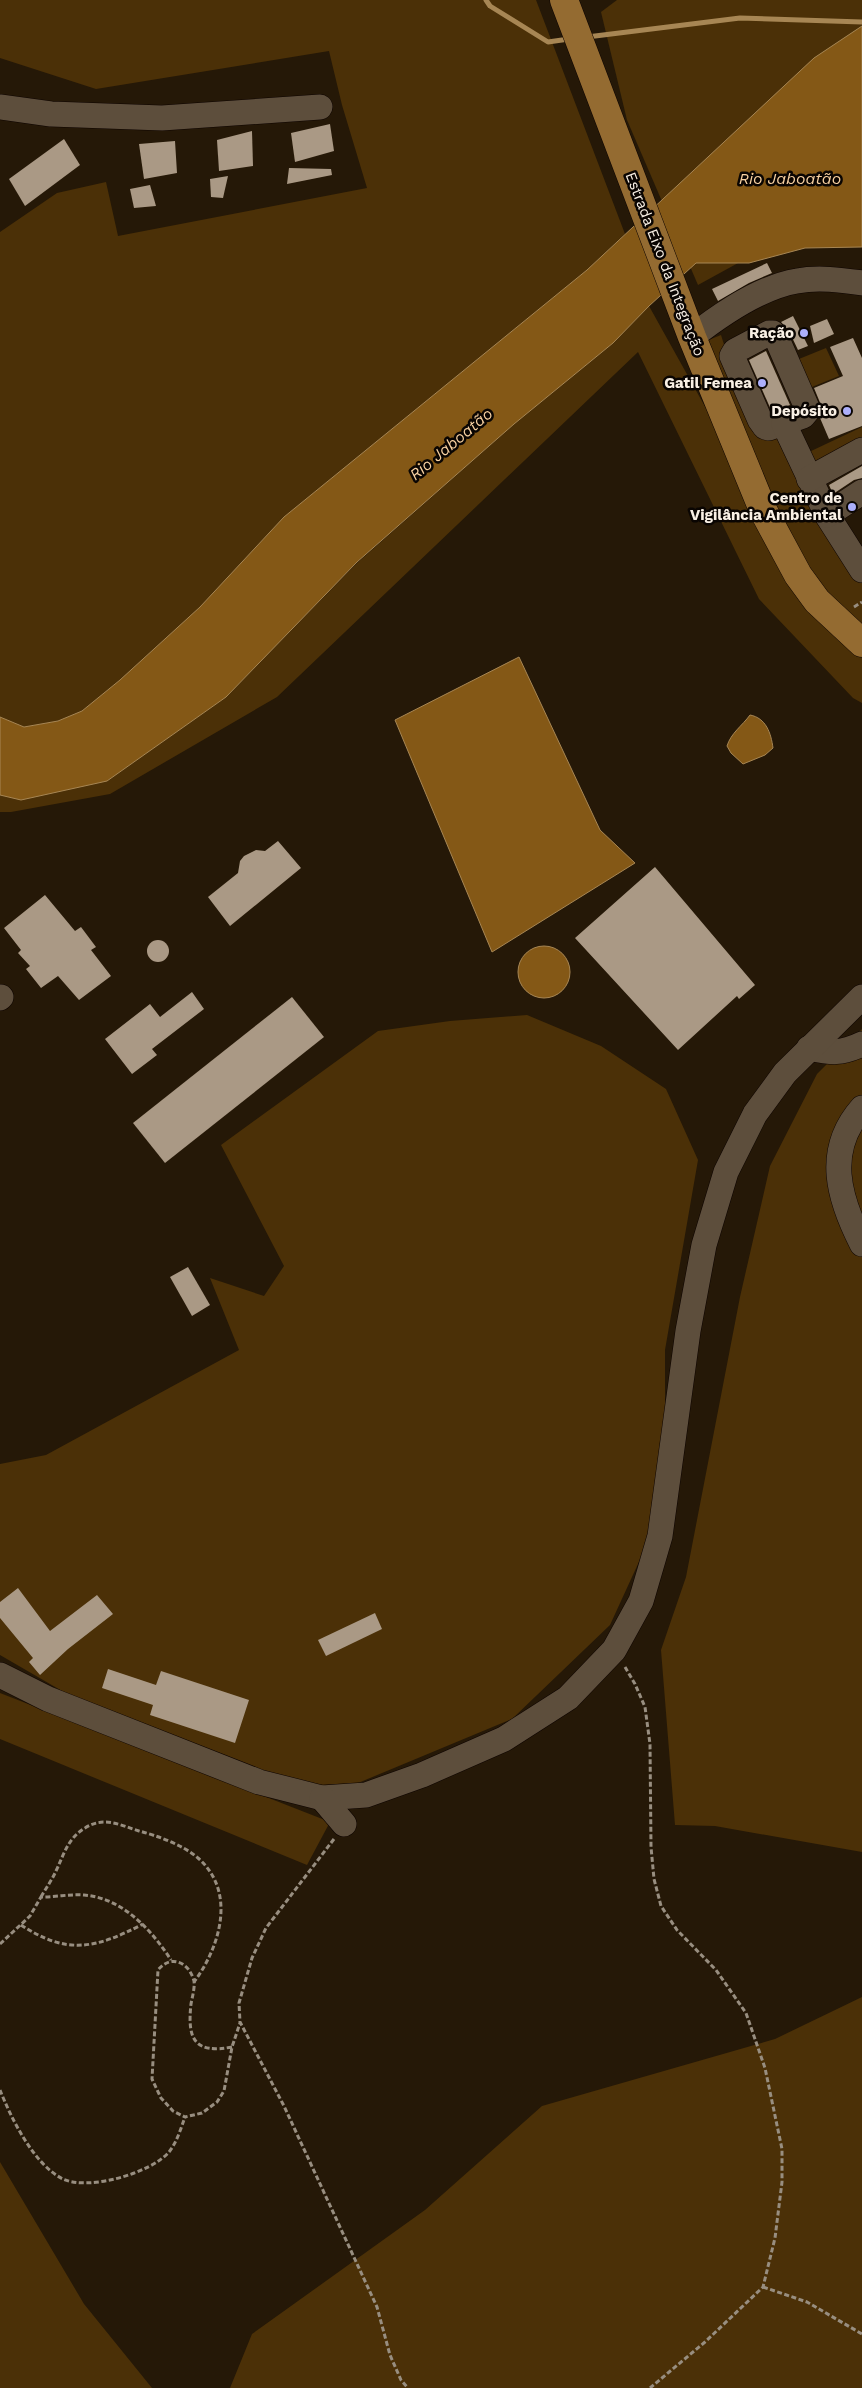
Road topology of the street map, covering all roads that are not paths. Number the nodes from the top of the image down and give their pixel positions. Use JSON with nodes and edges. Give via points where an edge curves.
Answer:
{"nodes":[{"id":1,"x":565,"y":4,"type":"edge"},
{"id":2,"x":0,"y":107,"type":"edge"},
{"id":3,"x":320,"y":107,"type":"dead end"},
{"id":4,"x":862,"y":283,"type":"edge"},
{"id":5,"x":689,"y":328,"type":"junction"},
{"id":6,"x":784,"y":424,"type":"dead end"},
{"id":7,"x":862,"y":450,"type":"edge"},
{"id":8,"x":809,"y":479,"type":"junction"},
{"id":9,"x":862,"y":492,"type":"edge"},
{"id":10,"x":827,"y":515,"type":"junction"},
{"id":11,"x":862,"y":570,"type":"edge"},
{"id":12,"x":862,"y":643,"type":"edge"},
{"id":13,"x":862,"y":997,"type":"edge"},
{"id":14,"x":862,"y":1044,"type":"edge"},
{"id":15,"x":809,"y":1048,"type":"junction"},
{"id":16,"x":862,"y":1108,"type":"edge"},
{"id":17,"x":862,"y":1244,"type":"edge"},
{"id":18,"x":0,"y":1675,"type":"edge"},
{"id":19,"x":322,"y":1798,"type":"junction"},
{"id":20,"x":344,"y":1824,"type":"road end"}],
"edges":[{"from":1,"to":5,"type":"main road","name":"Estrada Eixo da Integração"},
{"from":2,"to":3,"type":"street","via":[[51,114],[162,118]]},
{"from":4,"to":5,"type":"street","via":[[820,279],[786,283]]},
{"from":5,"to":12,"type":"main road","name":"Estrada Eixo da Integração","via":[[763,510],[798,575],[817,602]]},
{"from":6,"to":8,"type":"street"},
{"from":7,"to":8,"type":"street"},
{"from":8,"to":10,"type":"street"},
{"from":9,"to":10,"type":"street"},
{"from":10,"to":11,"type":"street"},
{"from":13,"to":15,"type":"street"},
{"from":14,"to":15,"type":"street","via":[[846,1052]]},
{"from":15,"to":19,"type":"street","via":[[785,1073],[755,1114],[726,1172],[704,1245],[688,1331],[660,1536],[641,1600],[614,1650],[568,1698],[504,1739],[422,1775],[366,1795]]},
{"from":16,"to":17,"type":"street","via":[[841,1144],[837,1170],[843,1200]]},
{"from":18,"to":19,"type":"street","via":[[48,1698],[259,1782]]},
{"from":19,"to":20,"type":"street"}]}
